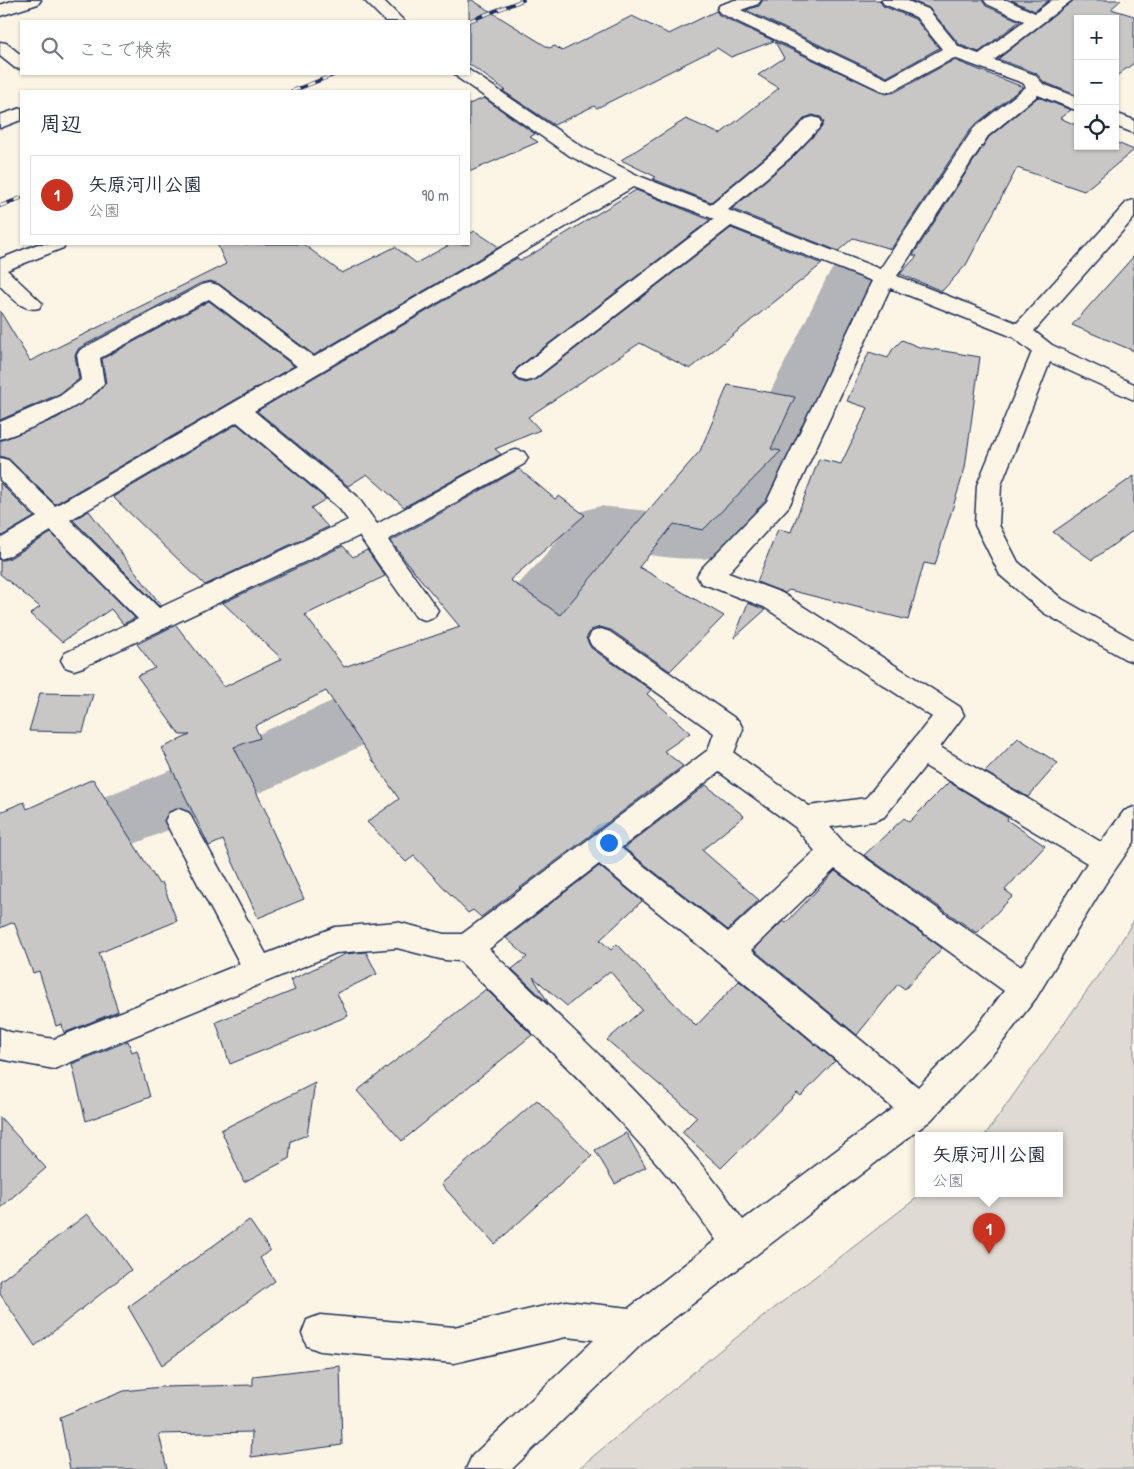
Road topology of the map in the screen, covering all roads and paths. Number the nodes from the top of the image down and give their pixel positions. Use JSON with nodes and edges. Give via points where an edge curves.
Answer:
{"nodes":[{"id":1,"x":32,"y":0,"type":"edge"},
{"id":2,"x":373,"y":0,"type":"edge"},
{"id":3,"x":752,"y":0,"type":"edge"},
{"id":4,"x":890,"y":0,"type":"edge"},
{"id":5,"x":993,"y":0,"type":"edge"},
{"id":6,"x":1063,"y":0,"type":"edge"},
{"id":7,"x":0,"y":11,"type":"edge"},
{"id":8,"x":394,"y":20,"type":"edge"},
{"id":9,"x":1036,"y":20,"type":"junction"},
{"id":10,"x":0,"y":47,"type":"edge"},
{"id":11,"x":953,"y":50,"type":"junction"},
{"id":12,"x":981,"y":61,"type":"junction"},
{"id":13,"x":20,"y":63,"type":"edge"},
{"id":14,"x":468,"y":83,"type":"edge"},
{"id":15,"x":1036,"y":88,"type":"junction"},
{"id":16,"x":1074,"y":103,"type":"edge"},
{"id":17,"x":20,"y":114,"type":"edge"},
{"id":18,"x":1119,"y":121,"type":"edge"},
{"id":19,"x":0,"y":122,"type":"edge"},
{"id":20,"x":813,"y":123,"type":"dead end"},
{"id":21,"x":1134,"y":127,"type":"edge"},
{"id":22,"x":632,"y":180,"type":"junction"},
{"id":23,"x":1134,"y":206,"type":"edge"},
{"id":24,"x":721,"y":215,"type":"junction"},
{"id":25,"x":53,"y":245,"type":"edge"},
{"id":26,"x":0,"y":266,"type":"edge"},
{"id":27,"x":0,"y":275,"type":"edge"},
{"id":28,"x":884,"y":279,"type":"junction"},
{"id":29,"x":31,"y":303,"type":"dead end"},
{"id":30,"x":1021,"y":332,"type":"junction"},
{"id":31,"x":1044,"y":350,"type":"junction"},
{"id":32,"x":313,"y":367,"type":"junction"},
{"id":33,"x":526,"y":374,"type":"dead end"},
{"id":34,"x":1134,"y":392,"type":"edge"},
{"id":35,"x":238,"y":410,"type":"junction"},
{"id":36,"x":0,"y":431,"type":"edge"},
{"id":37,"x":516,"y":458,"type":"dead end"},
{"id":38,"x":0,"y":466,"type":"edge"},
{"id":39,"x":52,"y":519,"type":"junction"},
{"id":40,"x":369,"y":530,"type":"junction"},
{"id":41,"x":0,"y":550,"type":"edge"},
{"id":42,"x":425,"y":610,"type":"dead end"},
{"id":43,"x":156,"y":621,"type":"junction"},
{"id":44,"x":601,"y":639,"type":"dead end"},
{"id":45,"x":1134,"y":652,"type":"edge"},
{"id":46,"x":74,"y":660,"type":"dead end"},
{"id":47,"x":922,"y":750,"type":"junction"},
{"id":48,"x":719,"y":757,"type":"junction"},
{"id":49,"x":805,"y":819,"type":"junction"},
{"id":50,"x":1134,"y":819,"type":"edge"},
{"id":51,"x":179,"y":822,"type":"dead end"},
{"id":52,"x":599,"y":847,"type":"junction"},
{"id":53,"x":834,"y":852,"type":"junction"},
{"id":54,"x":1106,"y":860,"type":"junction"},
{"id":55,"x":467,"y":948,"type":"junction"},
{"id":56,"x":729,"y":951,"type":"junction"},
{"id":57,"x":259,"y":972,"type":"junction"},
{"id":58,"x":1025,"y":988,"type":"junction"},
{"id":59,"x":0,"y":1044,"type":"edge"},
{"id":60,"x":919,"y":1109,"type":"junction"},
{"id":61,"x":739,"y":1244,"type":"junction"},
{"id":62,"x":634,"y":1326,"type":"junction"},
{"id":63,"x":320,"y":1333,"type":"dead end"},
{"id":64,"x":484,"y":1469,"type":"edge"}],
"edges":[{"from":1,"to":7,"type":"street"},
{"from":2,"to":8,"type":"street"},
{"from":3,"to":11,"type":"street","via":[[726,9],[887,86]]},
{"from":4,"to":11,"type":"street","via":[[922,13]]},
{"from":5,"to":9,"type":"street"},
{"from":6,"to":9,"type":"street"},
{"from":9,"to":12,"type":"street"},
{"from":10,"to":13,"type":"street"},
{"from":11,"to":12,"type":"street"},
{"from":12,"to":15,"type":"street","via":[[1029,79]]},
{"from":14,"to":22,"type":"street","via":[[577,152]]},
{"from":15,"to":16,"type":"street"},
{"from":15,"to":28,"type":"street","via":[[981,132]]},
{"from":17,"to":19,"type":"street"},
{"from":18,"to":21,"type":"street"},
{"from":20,"to":24,"type":"street"},
{"from":22,"to":24,"type":"street"},
{"from":22,"to":32,"type":"street"},
{"from":23,"to":30,"type":"street"},
{"from":24,"to":28,"type":"street"},
{"from":24,"to":33,"type":"street"},
{"from":25,"to":26,"type":"street"},
{"from":27,"to":29,"type":"street"},
{"from":28,"to":30,"type":"street"},
{"from":28,"to":47,"type":"street","via":[[777,506],[710,576],[773,600],[950,715]]},
{"from":30,"to":31,"type":"street"},
{"from":31,"to":34,"type":"street"},
{"from":31,"to":45,"type":"street","via":[[989,485],[987,525],[1009,568],[1053,606]]},
{"from":32,"to":35,"type":"street"},
{"from":32,"to":36,"type":"street","via":[[210,290],[88,355],[93,383],[68,402]]},
{"from":35,"to":39,"type":"street"},
{"from":35,"to":40,"type":"street","via":[[348,502]]},
{"from":37,"to":40,"type":"street"},
{"from":38,"to":39,"type":"street"},
{"from":39,"to":41,"type":"street"},
{"from":39,"to":43,"type":"street"},
{"from":40,"to":42,"type":"street"},
{"from":40,"to":43,"type":"street"},
{"from":43,"to":46,"type":"street"},
{"from":44,"to":48,"type":"street","via":[[729,729]]},
{"from":47,"to":49,"type":"street","via":[[874,809]]},
{"from":47,"to":54,"type":"street"},
{"from":48,"to":49,"type":"street"},
{"from":48,"to":52,"type":"street"},
{"from":49,"to":53,"type":"street"},
{"from":50,"to":54,"type":"street"},
{"from":51,"to":57,"type":"street"},
{"from":52,"to":55,"type":"street"},
{"from":52,"to":56,"type":"street"},
{"from":53,"to":56,"type":"street"},
{"from":53,"to":58,"type":"street"},
{"from":54,"to":58,"type":"street"},
{"from":55,"to":57,"type":"street","via":[[444,947],[397,935],[335,940]]},
{"from":55,"to":61,"type":"street","via":[[636,1116],[711,1203]]},
{"from":56,"to":60,"type":"street"},
{"from":57,"to":59,"type":"street","via":[[54,1054]]},
{"from":58,"to":60,"type":"street","via":[[986,1039]]},
{"from":60,"to":61,"type":"street"},
{"from":61,"to":62,"type":"street"},
{"from":62,"to":63,"type":"street","via":[[566,1319],[454,1345]]},
{"from":62,"to":64,"type":"street"}]}
